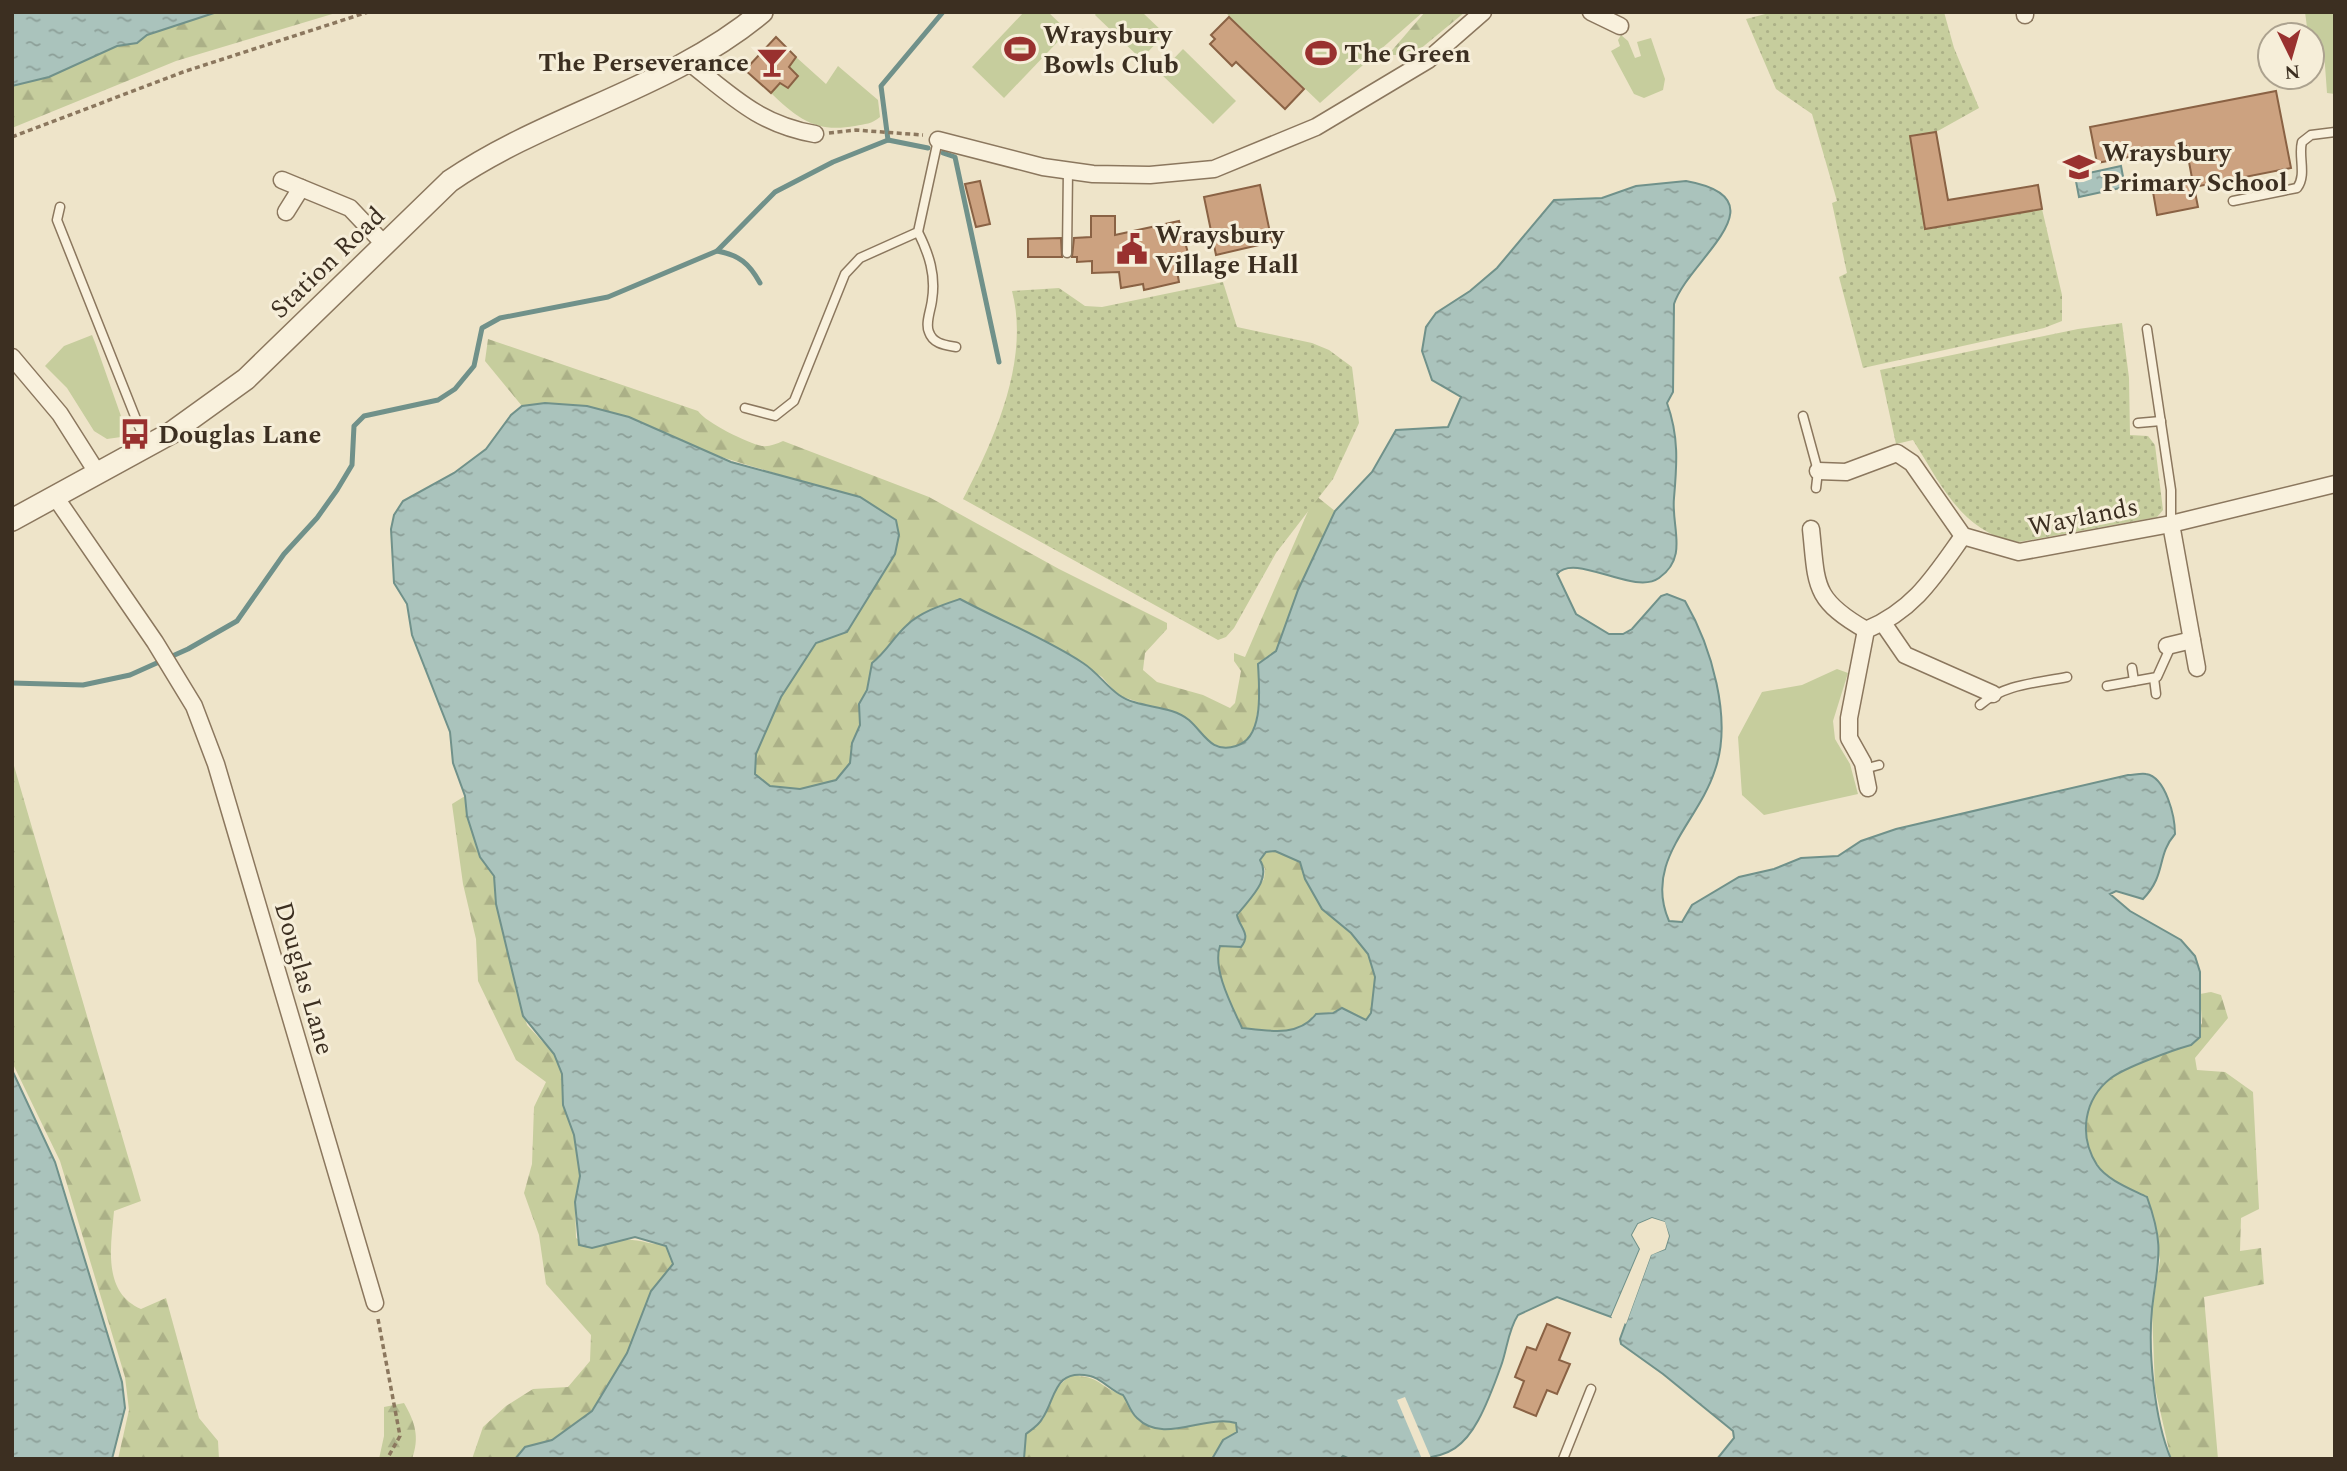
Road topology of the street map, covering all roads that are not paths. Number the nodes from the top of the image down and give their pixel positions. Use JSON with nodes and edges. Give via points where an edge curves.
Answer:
{"nodes":[{"id":1,"x":762,"y":12,"type":"edge"},
{"id":2,"x":1483,"y":12,"type":"edge"},
{"id":3,"x":1591,"y":12,"type":"edge"},
{"id":4,"x":1620,"y":26,"type":"dead end"},
{"id":5,"x":690,"y":63,"type":"junction"},
{"id":6,"x":2335,"y":132,"type":"edge"},
{"id":7,"x":815,"y":134,"type":"road end"},
{"id":8,"x":938,"y":140,"type":"joint"},
{"id":9,"x":1068,"y":170,"type":"junction"},
{"id":10,"x":282,"y":180,"type":"dead end"},
{"id":11,"x":301,"y":188,"type":"junction"},
{"id":12,"x":2233,"y":201,"type":"dead end"},
{"id":13,"x":60,"y":207,"type":"dead end"},
{"id":14,"x":286,"y":212,"type":"dead end"},
{"id":15,"x":918,"y":232,"type":"junction"},
{"id":16,"x":385,"y":245,"type":"junction"},
{"id":17,"x":1067,"y":253,"type":"dead end"},
{"id":18,"x":2147,"y":329,"type":"dead end"},
{"id":19,"x":956,"y":347,"type":"dead end"},
{"id":20,"x":12,"y":357,"type":"edge"},
{"id":21,"x":746,"y":408,"type":"dead end"},
{"id":22,"x":1803,"y":416,"type":"dead end"},
{"id":23,"x":2161,"y":421,"type":"junction"},
{"id":24,"x":2138,"y":423,"type":"dead end"},
{"id":25,"x":147,"y":447,"type":"junction"},
{"id":26,"x":1818,"y":471,"type":"junction"},
{"id":27,"x":99,"y":474,"type":"junction"},
{"id":28,"x":2335,"y":484,"type":"edge"},
{"id":29,"x":1816,"y":488,"type":"dead end"},
{"id":30,"x":56,"y":498,"type":"junction"},
{"id":31,"x":12,"y":520,"type":"edge"},
{"id":32,"x":2171,"y":524,"type":"junction"},
{"id":33,"x":1811,"y":529,"type":"dead end"},
{"id":34,"x":1963,"y":536,"type":"junction"},
{"id":35,"x":1883,"y":623,"type":"junction"},
{"id":36,"x":1866,"y":629,"type":"junction"},
{"id":37,"x":2192,"y":640,"type":"junction"},
{"id":38,"x":2169,"y":646,"type":"joint"},
{"id":39,"x":2132,"y":668,"type":"dead end"},
{"id":40,"x":2197,"y":668,"type":"dead end"},
{"id":41,"x":2067,"y":677,"type":"dead end"},
{"id":42,"x":2154,"y":678,"type":"junction"},
{"id":43,"x":2134,"y":681,"type":"junction"},
{"id":44,"x":2107,"y":686,"type":"dead end"},
{"id":45,"x":1993,"y":694,"type":"junction"},
{"id":46,"x":2156,"y":694,"type":"dead end"},
{"id":47,"x":1980,"y":705,"type":"dead end"},
{"id":48,"x":1868,"y":788,"type":"dead end"},
{"id":49,"x":375,"y":1303,"type":"road end"},
{"id":50,"x":1591,"y":1389,"type":"dead end"},
{"id":51,"x":1563,"y":1459,"type":"edge"}],
"edges":[{"from":1,"to":5,"type":"street","name":"Station Road"},
{"from":2,"to":9,"type":"street","via":[[1428,60],[1316,127],[1214,169],[1150,176]]},
{"from":3,"to":4,"type":"street"},
{"from":5,"to":7,"type":"street","via":[[749,109],[784,128]]},
{"from":5,"to":16,"type":"street","name":"Station Road","via":[[488,155],[450,181]]},
{"from":6,"to":12,"type":"lane","via":[[2311,135],[2302,142],[2302,179],[2297,187]]},
{"from":8,"to":9,"type":"street"},
{"from":8,"to":15,"type":"lane"},
{"from":9,"to":17,"type":"lane"},
{"from":10,"to":11,"type":"street"},
{"from":11,"to":14,"type":"street"},
{"from":11,"to":16,"type":"street","via":[[350,208]]},
{"from":13,"to":25,"type":"lane","via":[[57,220]]},
{"from":15,"to":19,"type":"lane","via":[[932,271],[927,327],[938,343]]},
{"from":15,"to":21,"type":"lane","via":[[860,258],[845,274],[794,401],[775,416]]},
{"from":16,"to":25,"type":"street","name":"Station Road","via":[[246,379]]},
{"from":18,"to":23,"type":"lane"},
{"from":20,"to":27,"type":"street","via":[[60,414]]},
{"from":22,"to":26,"type":"lane"},
{"from":23,"to":24,"type":"lane"},
{"from":23,"to":32,"type":"lane"},
{"from":25,"to":27,"type":"street","name":"Station Road"},
{"from":26,"to":29,"type":"lane"},
{"from":26,"to":34,"type":"street","via":[[1846,472],[1897,453],[1912,463]]},
{"from":27,"to":30,"type":"street","name":"Station Road"},
{"from":28,"to":32,"type":"street","name":"Waylands"},
{"from":30,"to":31,"type":"street","name":"Station Road"},
{"from":30,"to":49,"type":"street","name":"Douglas Lane","via":[[194,706],[216,764]]},
{"from":32,"to":34,"type":"street","name":"Waylands","via":[[2019,552]]},
{"from":32,"to":37,"type":"street","name":"Waylands"},
{"from":33,"to":36,"type":"street","via":[[1817,589],[1845,618]]},
{"from":34,"to":35,"type":"street","via":[[1923,592]]},
{"from":35,"to":36,"type":"street"},
{"from":35,"to":45,"type":"street","via":[[1905,654]]},
{"from":36,"to":48,"type":"street","via":[[1849,738],[1872,767]]},
{"from":37,"to":38,"type":"street"},
{"from":37,"to":40,"type":"street","name":"Waylands"},
{"from":38,"to":42,"type":"lane","via":[[2166,663]]},
{"from":39,"to":43,"type":"lane"},
{"from":41,"to":45,"type":"lane"},
{"from":42,"to":43,"type":"lane"},
{"from":42,"to":46,"type":"lane"},
{"from":43,"to":44,"type":"lane"},
{"from":45,"to":47,"type":"lane"},
{"from":50,"to":51,"type":"lane"}]}
